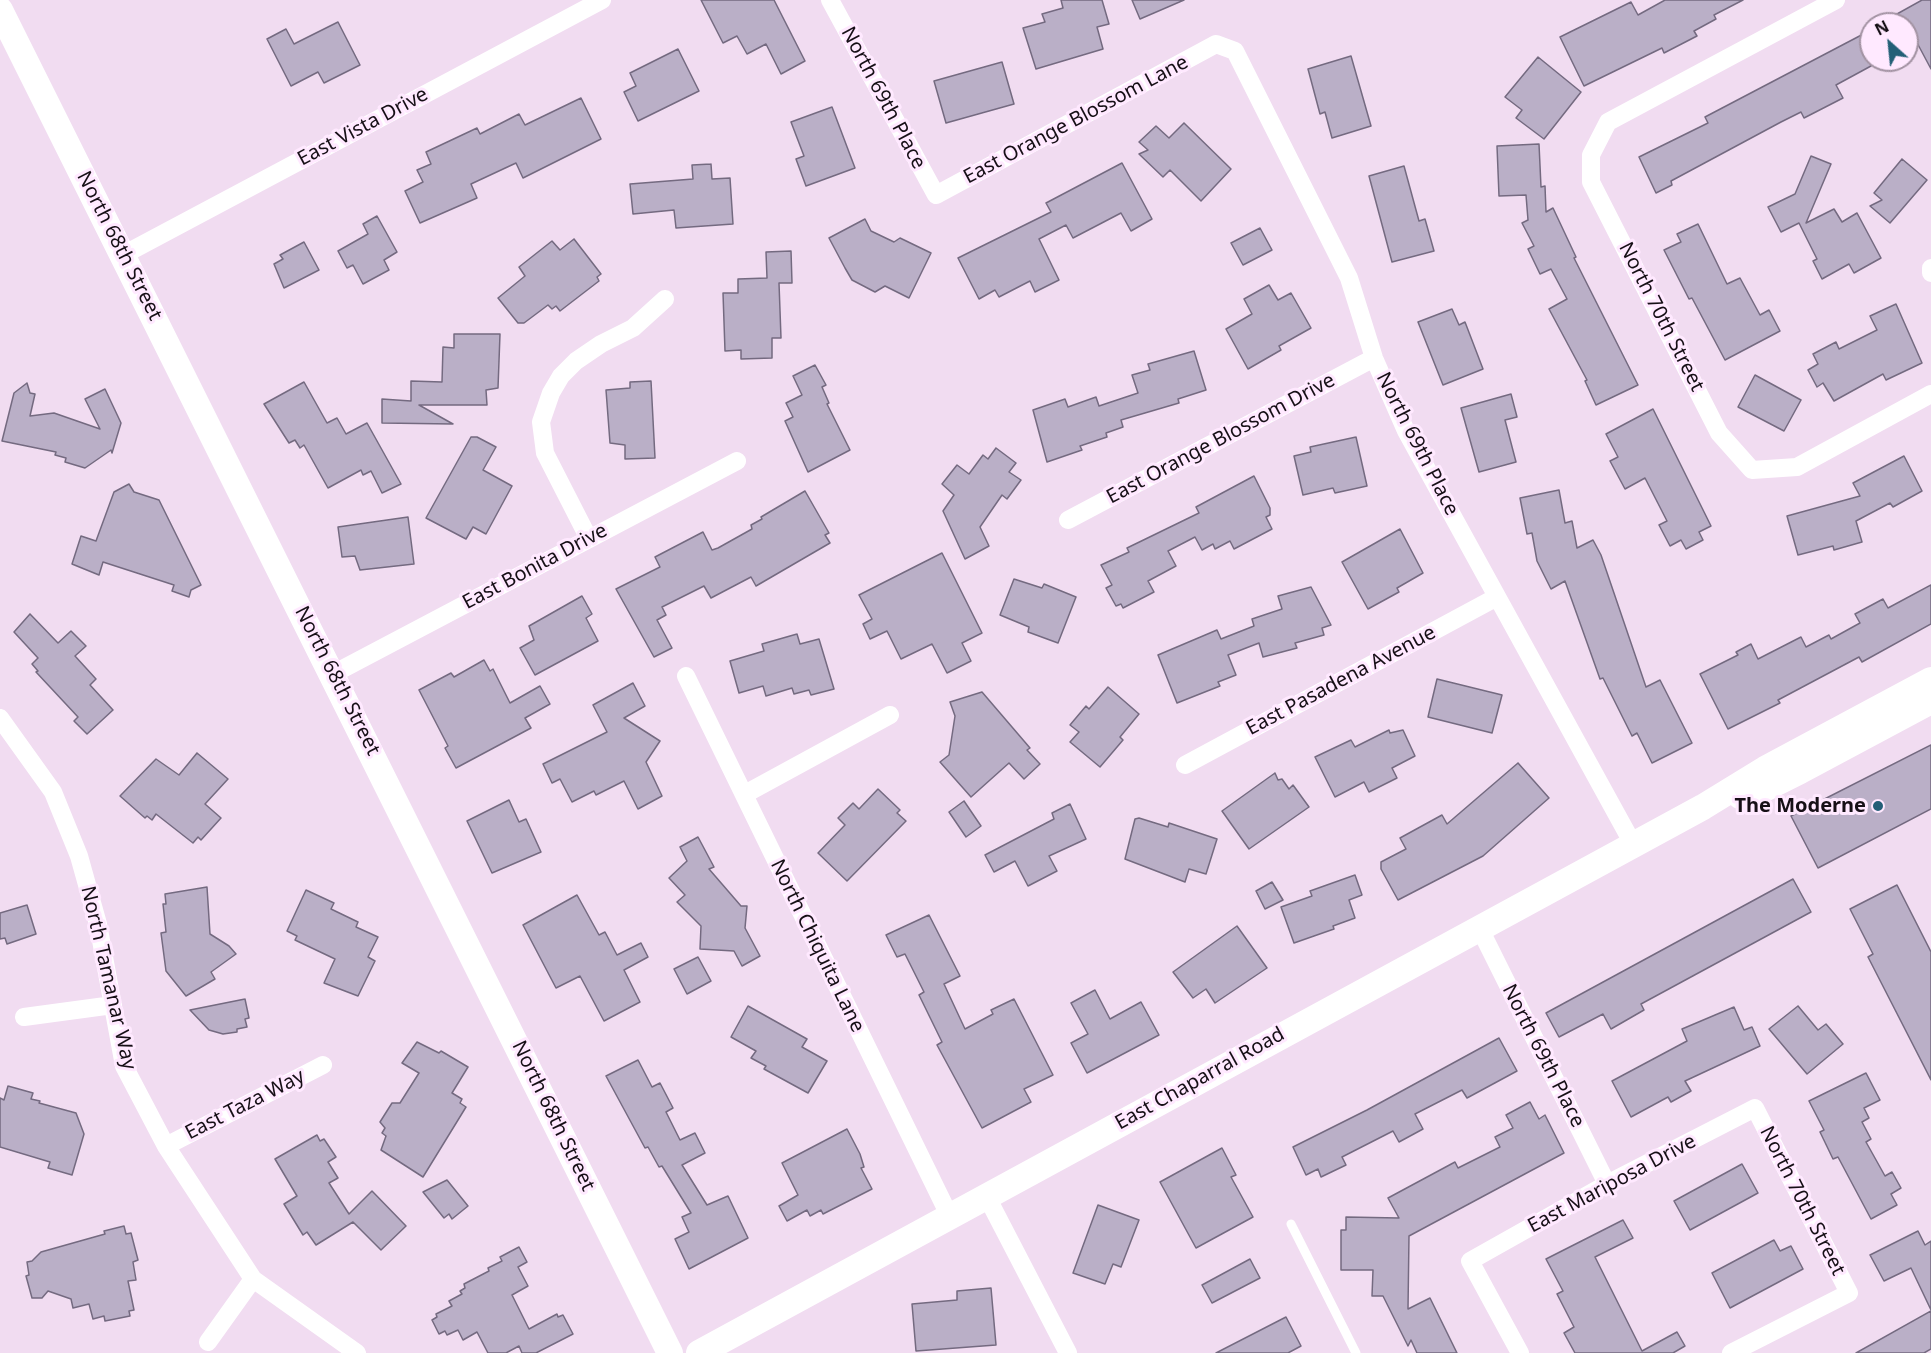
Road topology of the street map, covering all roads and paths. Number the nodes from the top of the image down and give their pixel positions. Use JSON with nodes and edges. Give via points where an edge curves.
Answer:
{"nodes":[{"id":1,"x":602,"y":0,"type":"edge"},
{"id":2,"x":830,"y":0,"type":"edge"},
{"id":3,"x":1836,"y":0,"type":"edge"},
{"id":4,"x":0,"y":10,"type":"edge"},
{"id":5,"x":1216,"y":44,"type":"joint"},
{"id":6,"x":936,"y":195,"type":"joint"},
{"id":7,"x":123,"y":255,"type":"junction"},
{"id":8,"x":1931,"y":268,"type":"edge"},
{"id":9,"x":1931,"y":273,"type":"edge"},
{"id":10,"x":665,"y":299,"type":"dead end"},
{"id":11,"x":1374,"y":358,"type":"junction"},
{"id":12,"x":1931,"y":394,"type":"edge"},
{"id":13,"x":737,"y":461,"type":"dead end"},
{"id":14,"x":1068,"y":520,"type":"dead end"},
{"id":15,"x":589,"y":539,"type":"junction"},
{"id":16,"x":1497,"y":597,"type":"junction"},
{"id":17,"x":333,"y":674,"type":"junction"},
{"id":18,"x":686,"y":676,"type":"dead end"},
{"id":19,"x":1931,"y":680,"type":"edge"},
{"id":20,"x":1931,"y":701,"type":"edge"},
{"id":21,"x":890,"y":715,"type":"dead end"},
{"id":22,"x":0,"y":718,"type":"edge"},
{"id":23,"x":1185,"y":765,"type":"dead end"},
{"id":24,"x":745,"y":794,"type":"junction"},
{"id":25,"x":1703,"y":807,"type":"junction"},
{"id":26,"x":1633,"y":844,"type":"junction"},
{"id":27,"x":1479,"y":927,"type":"junction"},
{"id":28,"x":113,"y":1005,"type":"junction"},
{"id":29,"x":24,"y":1017,"type":"dead end"},
{"id":30,"x":324,"y":1065,"type":"dead end"},
{"id":31,"x":1755,"y":1108,"type":"joint"},
{"id":32,"x":166,"y":1146,"type":"junction"},
{"id":33,"x":1607,"y":1184,"type":"junction"},
{"id":34,"x":986,"y":1195,"type":"junction"},
{"id":35,"x":949,"y":1215,"type":"junction"},
{"id":36,"x":1291,"y":1224,"type":"dead end"},
{"id":37,"x":253,"y":1279,"type":"junction"},
{"id":38,"x":208,"y":1342,"type":"dead end"},
{"id":39,"x":357,"y":1353,"type":"edge"},
{"id":40,"x":670,"y":1353,"type":"edge"},
{"id":41,"x":699,"y":1353,"type":"edge"},
{"id":42,"x":1068,"y":1353,"type":"edge"},
{"id":43,"x":1356,"y":1353,"type":"edge"},
{"id":44,"x":1520,"y":1353,"type":"edge"},
{"id":45,"x":1731,"y":1353,"type":"edge"}],
"edges":[{"from":1,"to":7,"type":"street","name":"East Vista Drive"},
{"from":2,"to":6,"type":"street","name":"North 69th Place"},
{"from":3,"to":12,"type":"street","name":"North 70th Street","via":[[1608,122],[1592,155],[1592,182],[1719,433],[1752,470],[1797,467]]},
{"from":4,"to":7,"type":"main road","name":"North 68th Street"},
{"from":5,"to":6,"type":"street","name":"East Orange Blossom Lane"},
{"from":5,"to":11,"type":"street","name":"North 69th Place","via":[[1235,51],[1349,278]]},
{"from":7,"to":17,"type":"main road","name":"North 68th Street"},
{"from":8,"to":9,"type":"street"},
{"from":10,"to":15,"type":"street","via":[[633,328],[601,344],[568,369],[550,393],[541,422],[545,453]]},
{"from":11,"to":14,"type":"street","name":"East Orange Blossom Drive"},
{"from":11,"to":16,"type":"street","name":"North 69th Place","via":[[1406,431]]},
{"from":13,"to":15,"type":"street","name":"East Bonita Drive"},
{"from":15,"to":17,"type":"street","name":"East Bonita Drive"},
{"from":16,"to":23,"type":"street","name":"East Pasadena Avenue"},
{"from":16,"to":26,"type":"street","name":"North 69th Place"},
{"from":17,"to":40,"type":"main road","name":"North 68th Street"},
{"from":18,"to":24,"type":"street","name":"North Chiquita Lane"},
{"from":19,"to":25,"type":"main road","name":"East Chaparral Road","via":[[1764,769]]},
{"from":20,"to":25,"type":"main road","name":"East Chaparral Road","via":[[1766,788]]},
{"from":21,"to":24,"type":"street"},
{"from":22,"to":28,"type":"street","name":"North Tamanar Way","via":[[53,792],[79,856],[98,924]]},
{"from":24,"to":35,"type":"street","name":"North Chiquita Lane"},
{"from":25,"to":26,"type":"main road","name":"East Chaparral Road"},
{"from":26,"to":27,"type":"main road","name":"East Chaparral Road"},
{"from":27,"to":33,"type":"street","name":"North 69th Place"},
{"from":27,"to":34,"type":"main road","name":"East Chaparral Road"},
{"from":28,"to":29,"type":"street"},
{"from":28,"to":32,"type":"street","name":"North Tamanar Way","via":[[124,1066]]},
{"from":30,"to":32,"type":"street","name":"East Taza Way"},
{"from":31,"to":33,"type":"street","name":"East Mariposa Drive"},
{"from":31,"to":45,"type":"street","name":"North 70th Street","via":[[1850,1293]]},
{"from":32,"to":37,"type":"street","name":"North Tamanar Way"},
{"from":33,"to":44,"type":"street","name":"East Mariposa Drive","via":[[1470,1261]]},
{"from":34,"to":35,"type":"main road","name":"East Chaparral Road"},
{"from":34,"to":42,"type":"street"},
{"from":35,"to":41,"type":"main road","name":"East Chaparral Road"},
{"from":36,"to":43,"type":"lane"},
{"from":37,"to":38,"type":"street"},
{"from":37,"to":39,"type":"street","name":"North Tamanar Way"}]}
